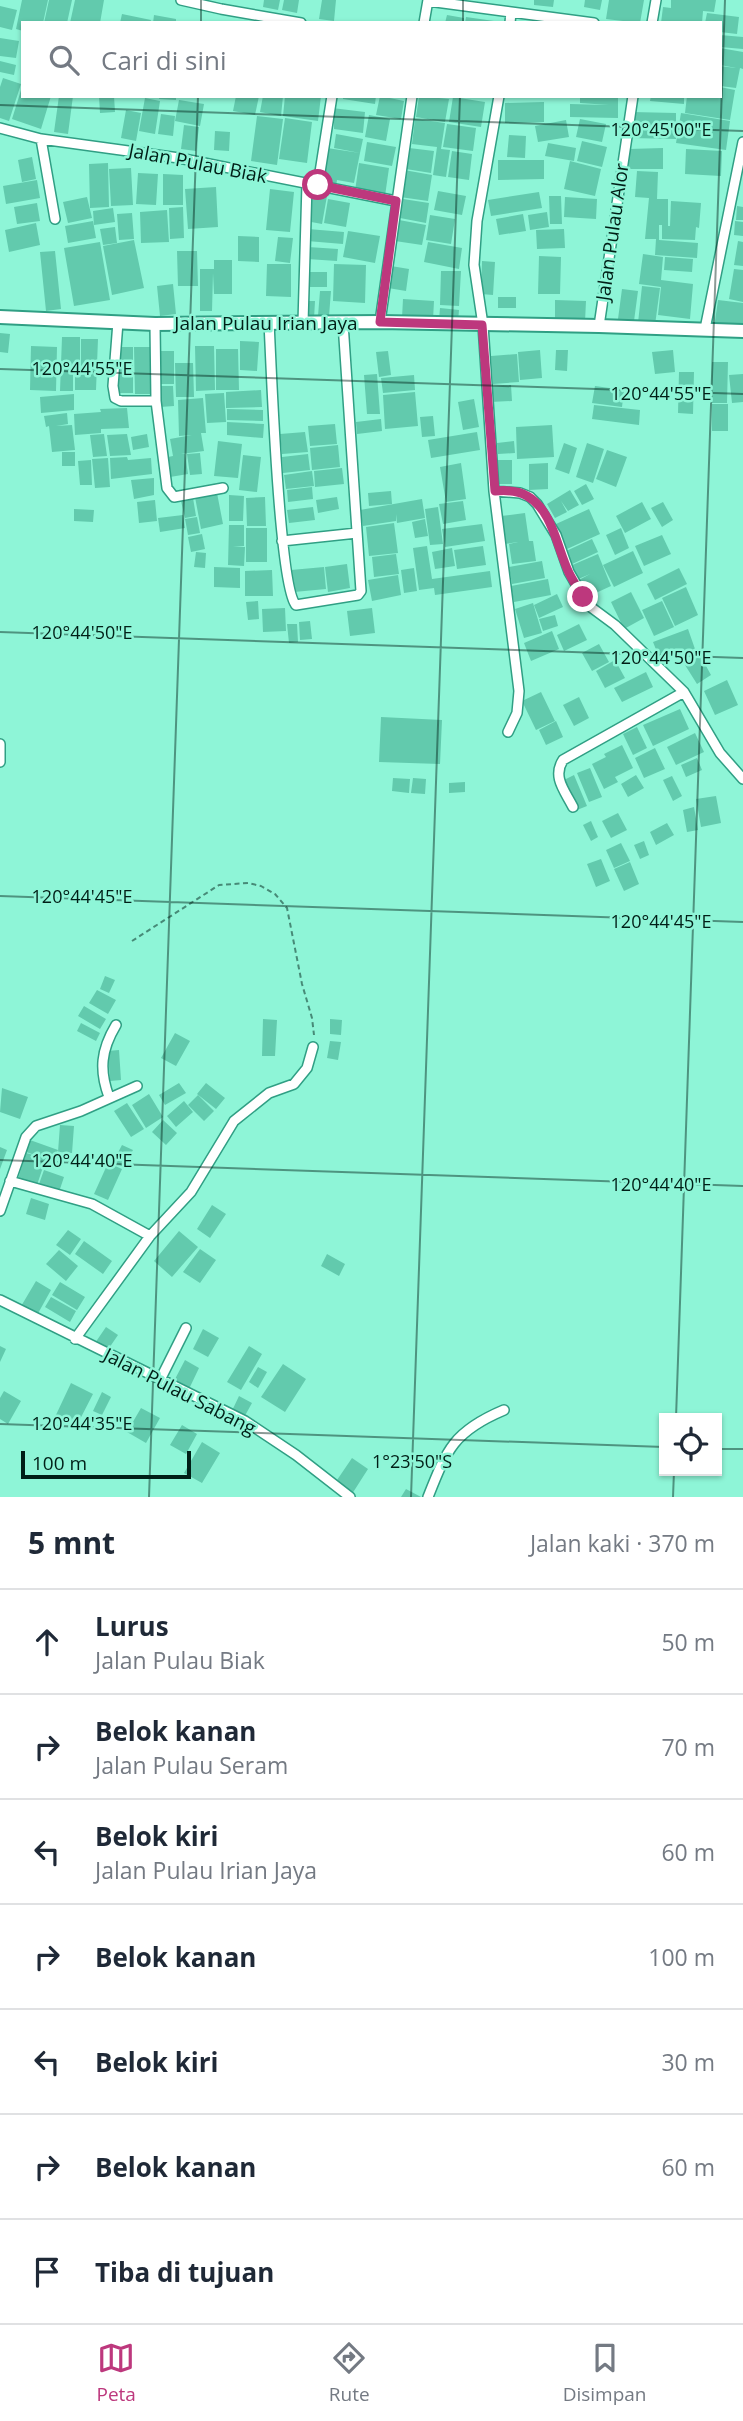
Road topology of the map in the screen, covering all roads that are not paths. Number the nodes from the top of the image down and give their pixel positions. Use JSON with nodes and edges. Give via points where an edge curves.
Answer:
{"nodes":[{"id":1,"x":181,"y":0,"type":"edge"},
{"id":2,"x":656,"y":0,"type":"edge"},
{"id":3,"x":428,"y":1,"type":"edge"},
{"id":4,"x":511,"y":12,"type":"junction"},
{"id":5,"x":290,"y":21,"type":"edge"},
{"id":6,"x":424,"y":21,"type":"edge"},
{"id":7,"x":510,"y":21,"type":"edge"},
{"id":8,"x":579,"y":21,"type":"edge"},
{"id":9,"x":652,"y":21,"type":"edge"},
{"id":10,"x":332,"y":98,"type":"edge"},
{"id":11,"x":412,"y":98,"type":"edge"},
{"id":12,"x":499,"y":98,"type":"edge"},
{"id":13,"x":633,"y":98,"type":"edge"},
{"id":14,"x":0,"y":128,"type":"edge"},
{"id":15,"x":41,"y":139,"type":"junction"},
{"id":16,"x":743,"y":142,"type":"edge"},
{"id":17,"x":307,"y":184,"type":"junction"},
{"id":18,"x":318,"y":185,"type":"junction"},
{"id":19,"x":396,"y":201,"type":"junction"},
{"id":20,"x":55,"y":219,"type":"dead end"},
{"id":21,"x":0,"y":317,"type":"edge"},
{"id":22,"x":269,"y":321,"type":"junction"},
{"id":23,"x":118,"y":322,"type":"junction"},
{"id":24,"x":380,"y":322,"type":"junction"},
{"id":25,"x":303,"y":323,"type":"junction"},
{"id":26,"x":343,"y":323,"type":"junction"},
{"id":27,"x":155,"y":324,"type":"junction"},
{"id":28,"x":482,"y":325,"type":"junction"},
{"id":29,"x":599,"y":326,"type":"junction"},
{"id":30,"x":705,"y":329,"type":"junction"},
{"id":31,"x":743,"y":331,"type":"edge"},
{"id":32,"x":156,"y":401,"type":"junction"},
{"id":33,"x":223,"y":488,"type":"dead end"},
{"id":34,"x":495,"y":491,"type":"junction"},
{"id":35,"x":357,"y":533,"type":"junction"},
{"id":36,"x":282,"y":541,"type":"junction"},
{"id":37,"x":684,"y":692,"type":"junction"},
{"id":38,"x":508,"y":732,"type":"dead end"},
{"id":39,"x":0,"y":744,"type":"edge"},
{"id":40,"x":0,"y":762,"type":"edge"},
{"id":41,"x":743,"y":779,"type":"edge"},
{"id":42,"x":573,"y":807,"type":"dead end"},
{"id":43,"x":116,"y":1026,"type":"dead end"},
{"id":44,"x":313,"y":1047,"type":"road end"},
{"id":45,"x":137,"y":1086,"type":"dead end"},
{"id":46,"x":109,"y":1097,"type":"junction"},
{"id":47,"x":10,"y":1181,"type":"junction"},
{"id":48,"x":0,"y":1211,"type":"edge"},
{"id":49,"x":150,"y":1236,"type":"junction"},
{"id":50,"x":0,"y":1300,"type":"edge"},
{"id":51,"x":186,"y":1328,"type":"dead end"},
{"id":52,"x":75,"y":1339,"type":"junction"},
{"id":53,"x":160,"y":1380,"type":"junction"},
{"id":54,"x":503,"y":1410,"type":"dead end"},
{"id":55,"x":350,"y":1497,"type":"edge"},
{"id":56,"x":428,"y":1497,"type":"edge"}],
"edges":[{"from":1,"to":5,"type":"street"},
{"from":2,"to":9,"type":"street"},
{"from":3,"to":4,"type":"street"},
{"from":3,"to":6,"type":"street"},
{"from":4,"to":7,"type":"street"},
{"from":4,"to":8,"type":"street"},
{"from":10,"to":18,"type":"street"},
{"from":11,"to":19,"type":"street"},
{"from":12,"to":28,"type":"street","via":[[475,244]]},
{"from":13,"to":29,"type":"street","name":"Jalan Pulau Alor"},
{"from":14,"to":15,"type":"street","name":"Jalan Pulau Biak"},
{"from":15,"to":17,"type":"street","name":"Jalan Pulau Biak","via":[[180,158]]},
{"from":15,"to":20,"type":"street"},
{"from":16,"to":30,"type":"street"},
{"from":17,"to":18,"type":"street","name":"Jalan Pulau Biak"},
{"from":17,"to":25,"type":"street"},
{"from":18,"to":19,"type":"street","name":"Jalan Pulau Biak"},
{"from":19,"to":24,"type":"street"},
{"from":21,"to":23,"type":"street","name":"Jalan Pulau Irian Jaya"},
{"from":22,"to":25,"type":"street","name":"Jalan Pulau Irian Jaya"},
{"from":22,"to":27,"type":"street","name":"Jalan Pulau Irian Jaya"},
{"from":22,"to":36,"type":"street"},
{"from":23,"to":27,"type":"street","name":"Jalan Pulau Irian Jaya"},
{"from":23,"to":32,"type":"street","via":[[115,398]]},
{"from":24,"to":26,"type":"street","name":"Jalan Pulau Irian Jaya"},
{"from":24,"to":28,"type":"street","name":"Jalan Pulau Irian Jaya"},
{"from":25,"to":26,"type":"street","name":"Jalan Pulau Irian Jaya"},
{"from":26,"to":35,"type":"street"},
{"from":27,"to":32,"type":"street"},
{"from":28,"to":29,"type":"street","name":"Jalan Pulau Irian Jaya"},
{"from":28,"to":34,"type":"street"},
{"from":29,"to":30,"type":"street","name":"Jalan Pulau Irian Jaya"},
{"from":30,"to":31,"type":"street","name":"Jalan Pulau Irian Jaya"},
{"from":32,"to":33,"type":"street","via":[[171,495]]},
{"from":34,"to":37,"type":"street","via":[[530,497],[556,535],[569,572],[588,605]]},
{"from":34,"to":38,"type":"street","via":[[519,691],[517,713]]},
{"from":35,"to":36,"type":"street"},
{"from":35,"to":36,"type":"street","via":[[360,594],[323,602],[294,603]]},
{"from":37,"to":41,"type":"street","via":[[720,753]]},
{"from":37,"to":42,"type":"street","via":[[563,760],[558,777]]},
{"from":39,"to":40,"type":"street"},
{"from":43,"to":46,"type":"street","via":[[102,1057]]},
{"from":44,"to":49,"type":"street","via":[[307,1068],[294,1084],[269,1093],[234,1121],[191,1192]]},
{"from":45,"to":46,"type":"street"},
{"from":46,"to":47,"type":"street","via":[[32,1129]]},
{"from":47,"to":48,"type":"street"},
{"from":47,"to":49,"type":"street","via":[[92,1205]]},
{"from":49,"to":52,"type":"street"},
{"from":50,"to":52,"type":"street","name":"Jalan Pulau Sabang"},
{"from":51,"to":53,"type":"street"},
{"from":52,"to":53,"type":"street","name":"Jalan Pulau Sabang"},
{"from":53,"to":55,"type":"street","name":"Jalan Pulau Sabang","via":[[245,1421]]},
{"from":54,"to":56,"type":"street","via":[[459,1436],[443,1458]]}]}
